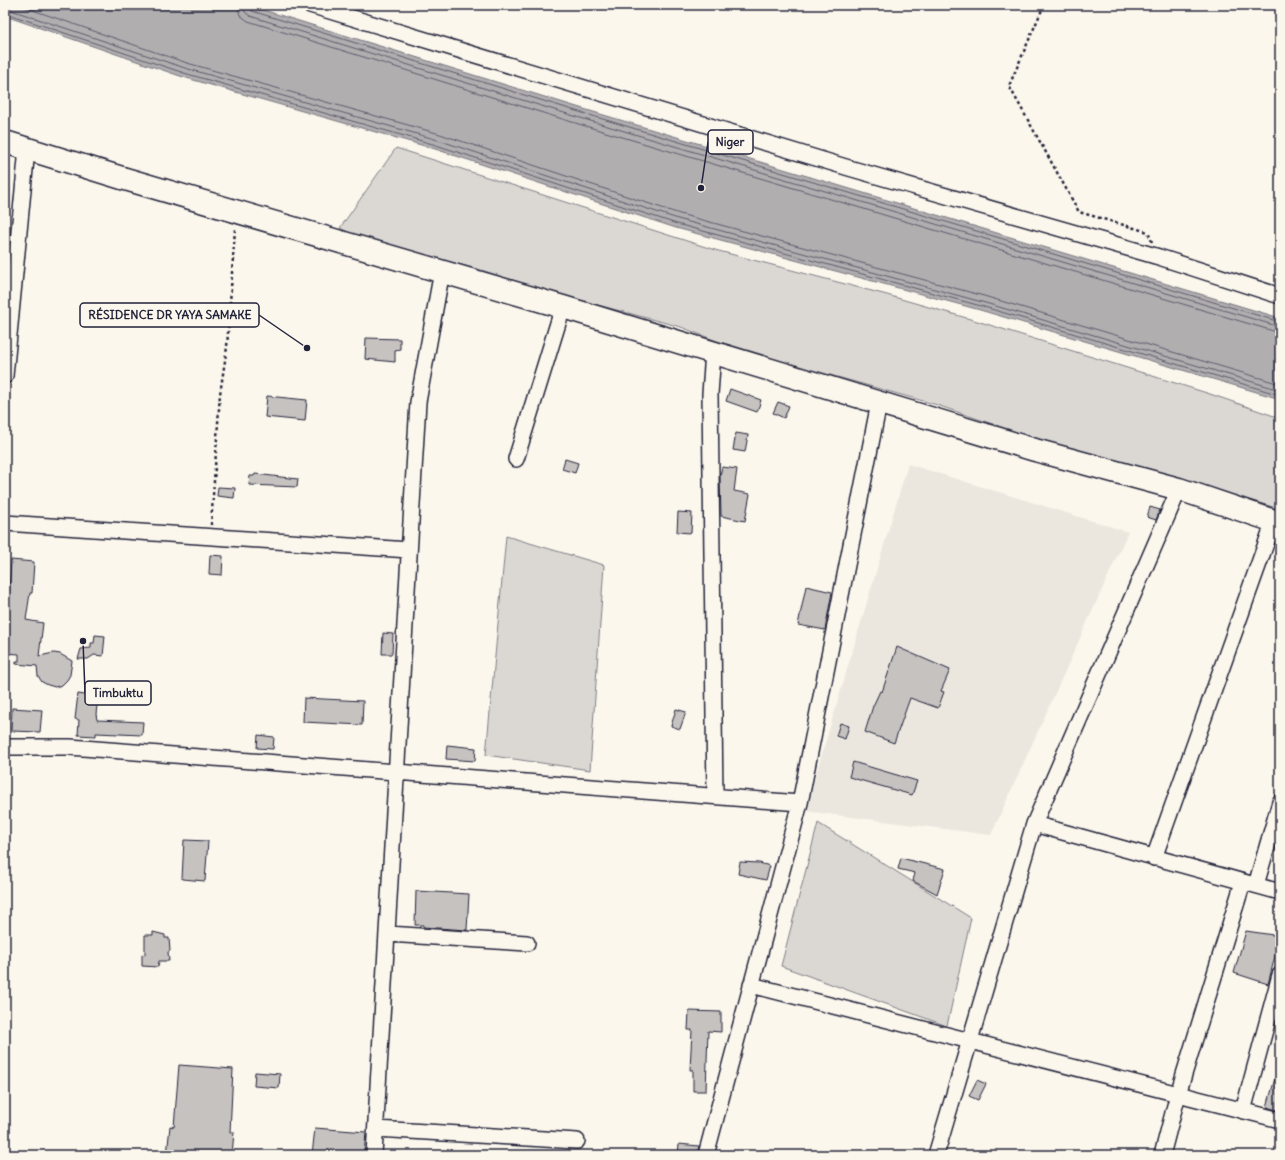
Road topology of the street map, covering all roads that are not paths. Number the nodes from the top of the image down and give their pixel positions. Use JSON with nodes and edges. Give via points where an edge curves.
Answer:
{"nodes":[{"id":1,"x":310,"y":5,"type":"edge"},
{"id":2,"x":5,"y":142,"type":"edge"},
{"id":3,"x":27,"y":149,"type":"junction"},
{"id":4,"x":442,"y":271,"type":"junction"},
{"id":5,"x":1280,"y":296,"type":"edge"},
{"id":6,"x":563,"y":307,"type":"junction"},
{"id":7,"x":713,"y":352,"type":"junction"},
{"id":8,"x":5,"y":376,"type":"edge"},
{"id":9,"x":880,"y":403,"type":"junction"},
{"id":10,"x":516,"y":459,"type":"dead end"},
{"id":11,"x":1179,"y":489,"type":"junction"},
{"id":12,"x":1277,"y":522,"type":"edge"},
{"id":13,"x":5,"y":523,"type":"edge"},
{"id":14,"x":409,"y":550,"type":"junction"},
{"id":15,"x":5,"y":747,"type":"edge"},
{"id":16,"x":396,"y":772,"type":"junction"},
{"id":17,"x":716,"y":796,"type":"junction"},
{"id":18,"x":1280,"y":802,"type":"edge"},
{"id":19,"x":800,"y":803,"type":"junction"},
{"id":20,"x":1034,"y":824,"type":"junction"},
{"id":21,"x":1154,"y":858,"type":"junction"},
{"id":22,"x":1250,"y":883,"type":"junction"},
{"id":23,"x":1280,"y":892,"type":"edge"},
{"id":24,"x":388,"y":934,"type":"junction"},
{"id":25,"x":527,"y":943,"type":"dead end"},
{"id":26,"x":1280,"y":975,"type":"edge"},
{"id":27,"x":751,"y":985,"type":"junction"},
{"id":28,"x":970,"y":1041,"type":"junction"},
{"id":29,"x":1178,"y":1094,"type":"junction"},
{"id":30,"x":1243,"y":1111,"type":"junction"},
{"id":31,"x":1280,"y":1120,"type":"edge"},
{"id":32,"x":376,"y":1129,"type":"junction"},
{"id":33,"x":577,"y":1141,"type":"dead end"},
{"id":34,"x":374,"y":1155,"type":"edge"},
{"id":35,"x":706,"y":1155,"type":"edge"},
{"id":36,"x":936,"y":1155,"type":"edge"},
{"id":37,"x":1162,"y":1155,"type":"edge"}],
"edges":[{"from":1,"to":5,"type":"street","via":[[849,168],[1159,257]]},
{"from":2,"to":3,"type":"main road"},
{"from":3,"to":4,"type":"main road"},
{"from":3,"to":8,"type":"street"},
{"from":4,"to":6,"type":"main road"},
{"from":4,"to":14,"type":"street","via":[[418,402]]},
{"from":6,"to":7,"type":"main road"},
{"from":6,"to":10,"type":"street"},
{"from":7,"to":9,"type":"main road"},
{"from":7,"to":17,"type":"street","via":[[710,394]]},
{"from":9,"to":11,"type":"main road","via":[[1035,450]]},
{"from":9,"to":19,"type":"street"},
{"from":11,"to":12,"type":"main road"},
{"from":11,"to":20,"type":"street"},
{"from":12,"to":21,"type":"street"},
{"from":13,"to":14,"type":"street"},
{"from":14,"to":16,"type":"street"},
{"from":15,"to":16,"type":"street","via":[[70,748]]},
{"from":16,"to":17,"type":"street"},
{"from":16,"to":24,"type":"street"},
{"from":17,"to":19,"type":"street"},
{"from":18,"to":22,"type":"street"},
{"from":19,"to":27,"type":"street"},
{"from":20,"to":21,"type":"street"},
{"from":20,"to":28,"type":"street"},
{"from":21,"to":22,"type":"street"},
{"from":22,"to":23,"type":"street"},
{"from":22,"to":29,"type":"street"},
{"from":24,"to":25,"type":"street"},
{"from":24,"to":32,"type":"street"},
{"from":26,"to":30,"type":"street"},
{"from":27,"to":28,"type":"street"},
{"from":27,"to":35,"type":"street"},
{"from":28,"to":29,"type":"street"},
{"from":28,"to":36,"type":"street"},
{"from":29,"to":30,"type":"street"},
{"from":29,"to":37,"type":"street"},
{"from":30,"to":31,"type":"street"},
{"from":32,"to":33,"type":"street"},
{"from":32,"to":34,"type":"street"}]}
